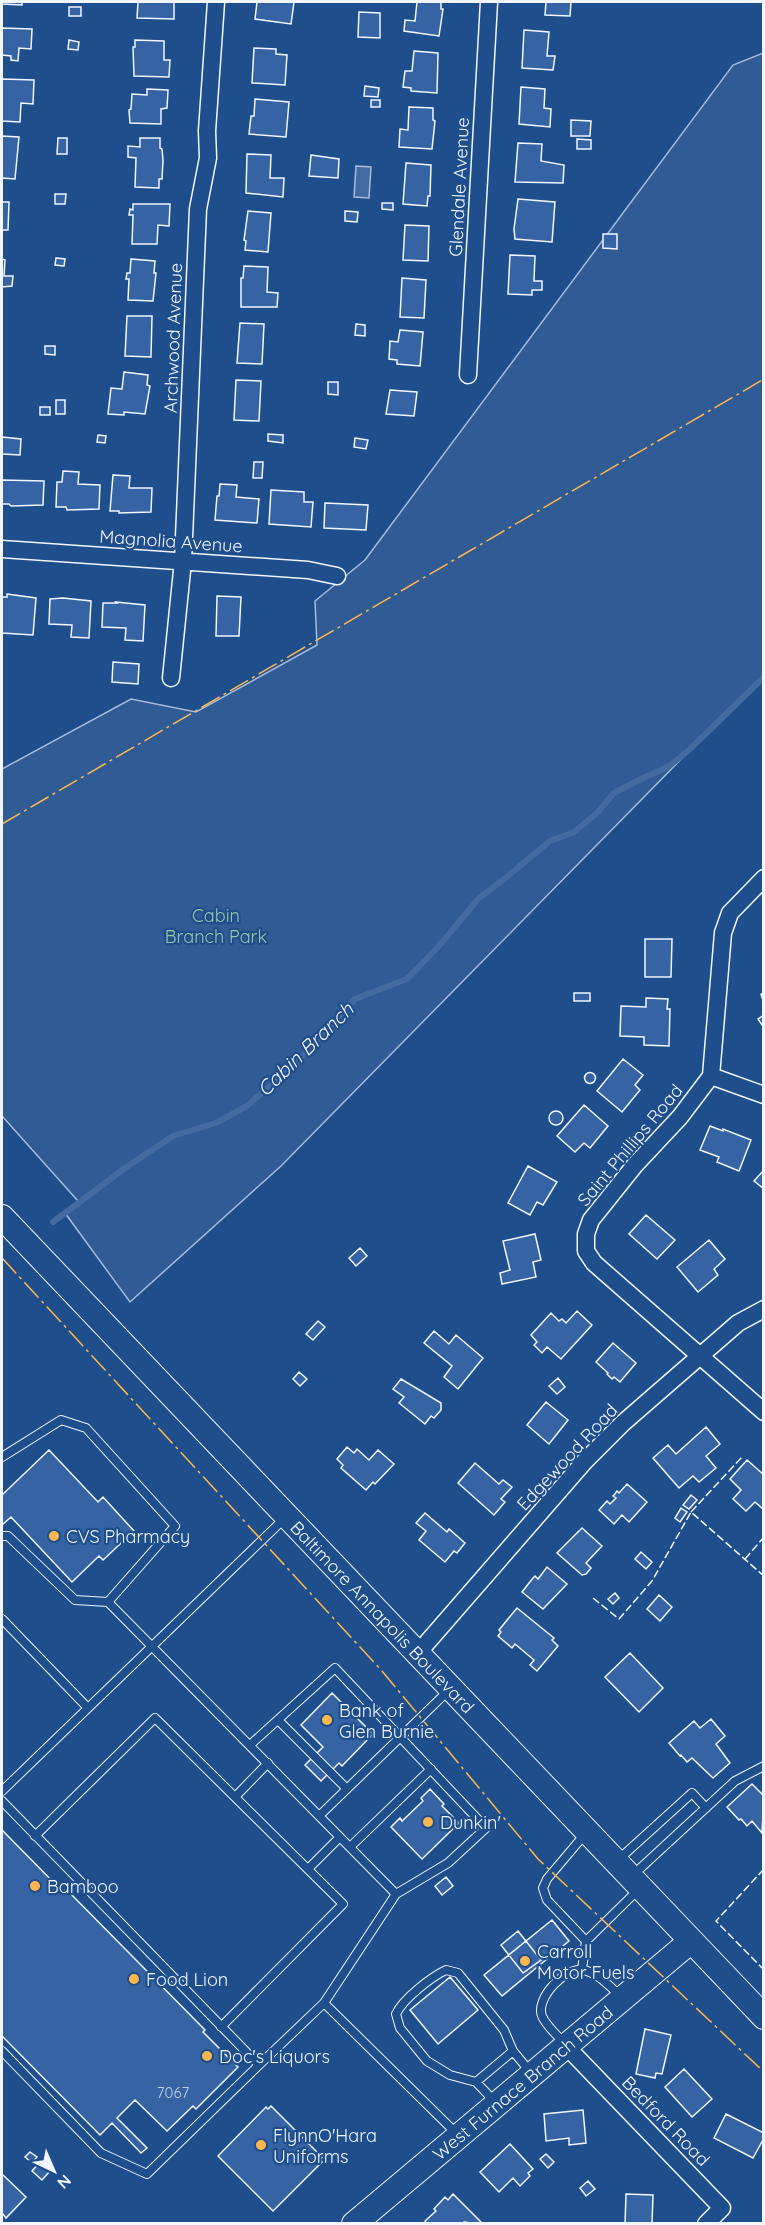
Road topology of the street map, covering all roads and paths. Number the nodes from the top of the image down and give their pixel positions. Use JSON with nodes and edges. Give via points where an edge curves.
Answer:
{"nodes":[{"id":1,"x":216,"y":2,"type":"edge"},
{"id":2,"x":489,"y":2,"type":"edge"},
{"id":3,"x":468,"y":375,"type":"dead end"},
{"id":4,"x":2,"y":549,"type":"edge"},
{"id":5,"x":183,"y":561,"type":"junction"},
{"id":6,"x":336,"y":576,"type":"dead end"},
{"id":7,"x":171,"y":678,"type":"dead end"},
{"id":8,"x":764,"y":878,"type":"edge"},
{"id":9,"x":711,"y":1076,"type":"junction"},
{"id":10,"x":764,"y":1095,"type":"edge"},
{"id":11,"x":2,"y":1217,"type":"edge"},
{"id":12,"x":764,"y":1309,"type":"edge"},
{"id":13,"x":700,"y":1357,"type":"junction"},
{"id":14,"x":764,"y":1412,"type":"edge"},
{"id":15,"x":2,"y":1457,"type":"edge"},
{"id":16,"x":286,"y":1517,"type":"junction"},
{"id":17,"x":2,"y":1536,"type":"edge"},
{"id":18,"x":108,"y":1602,"type":"junction"},
{"id":19,"x":2,"y":1619,"type":"edge"},
{"id":20,"x":153,"y":1646,"type":"junction"},
{"id":21,"x":418,"y":1653,"type":"junction"},
{"id":22,"x":451,"y":1688,"type":"junction"},
{"id":23,"x":88,"y":1708,"type":"junction"},
{"id":24,"x":278,"y":1719,"type":"junction"},
{"id":25,"x":400,"y":1737,"type":"junction"},
{"id":26,"x":250,"y":1745,"type":"junction"},
{"id":27,"x":268,"y":1763,"type":"junction"},
{"id":28,"x":764,"y":1766,"type":"edge"},
{"id":29,"x":430,"y":1769,"type":"junction"},
{"id":30,"x":347,"y":1789,"type":"junction"},
{"id":31,"x":2,"y":1791,"type":"edge"},
{"id":32,"x":234,"y":1797,"type":"junction"},
{"id":33,"x":2,"y":1801,"type":"edge"},
{"id":34,"x":706,"y":1808,"type":"junction"},
{"id":35,"x":319,"y":1816,"type":"junction"},
{"id":36,"x":587,"y":1832,"type":"junction"},
{"id":37,"x":35,"y":1836,"type":"junction"},
{"id":38,"x":340,"y":1837,"type":"junction"},
{"id":39,"x":350,"y":1847,"type":"junction"},
{"id":40,"x":308,"y":1869,"type":"junction"},
{"id":41,"x":629,"y":1876,"type":"junction"},
{"id":42,"x":396,"y":1894,"type":"junction"},
{"id":43,"x":586,"y":1941,"type":"junction"},
{"id":44,"x":691,"y":1941,"type":"junction"},
{"id":45,"x":582,"y":1969,"type":"junction"},
{"id":46,"x":623,"y":1998,"type":"junction"},
{"id":47,"x":324,"y":2002,"type":"junction"},
{"id":48,"x":764,"y":2018,"type":"edge"},
{"id":49,"x":221,"y":2027,"type":"junction"},
{"id":50,"x":566,"y":2046,"type":"junction"},
{"id":51,"x":2,"y":2051,"type":"edge"},
{"id":52,"x":513,"y":2051,"type":"junction"},
{"id":53,"x":259,"y":2065,"type":"junction"},
{"id":54,"x":532,"y":2074,"type":"junction"},
{"id":55,"x":476,"y":2082,"type":"junction"},
{"id":56,"x":496,"y":2104,"type":"junction"},
{"id":57,"x":459,"y":2136,"type":"junction"},
{"id":58,"x":354,"y":2223,"type":"edge"},
{"id":59,"x":706,"y":2223,"type":"edge"}],
"edges":[{"from":1,"to":5,"type":"street","name":"Archwood Avenue","via":[[208,158],[198,209]]},
{"from":2,"to":3,"type":"street","name":"Glendale Avenue"},
{"from":4,"to":5,"type":"street","name":"Magnolia Avenue"},
{"from":5,"to":6,"type":"street","name":"Magnolia Avenue","via":[[308,570]]},
{"from":5,"to":7,"type":"street","name":"Archwood Avenue"},
{"from":8,"to":9,"type":"street","via":[[730,913],[723,933]]},
{"from":9,"to":10,"type":"street"},
{"from":9,"to":13,"type":"street","name":"Saint Phillips Road","via":[[591,1220],[586,1233],[586,1251],[594,1263]]},
{"from":11,"to":16,"type":"main road","name":"Baltimore Annapolis Boulevard"},
{"from":12,"to":13,"type":"street","name":"Edgewood Road","via":[[738,1323]]},
{"from":13,"to":14,"type":"street","name":"Saint Phillips Road"},
{"from":13,"to":21,"type":"street","name":"Edgewood Road","via":[[585,1461]]},
{"from":15,"to":18,"type":"lane","via":[[61,1420],[86,1428],[175,1526]]},
{"from":16,"to":20,"type":"lane"},
{"from":16,"to":21,"type":"main road","name":"Baltimore Annapolis Boulevard"},
{"from":17,"to":18,"type":"lane","via":[[8,1536],[75,1600]]},
{"from":18,"to":20,"type":"lane"},
{"from":19,"to":23,"type":"lane"},
{"from":20,"to":23,"type":"lane"},
{"from":20,"to":26,"type":"lane"},
{"from":21,"to":22,"type":"main road","name":"Baltimore Annapolis Boulevard"},
{"from":22,"to":25,"type":"lane"},
{"from":22,"to":36,"type":"main road","name":"Baltimore Annapolis Boulevard"},
{"from":23,"to":31,"type":"lane"},
{"from":24,"to":25,"type":"lane","via":[[335,1668]]},
{"from":24,"to":26,"type":"lane"},
{"from":24,"to":30,"type":"lane"},
{"from":25,"to":29,"type":"lane"},
{"from":25,"to":30,"type":"lane"},
{"from":26,"to":27,"type":"lane"},
{"from":27,"to":32,"type":"lane"},
{"from":27,"to":35,"type":"lane"},
{"from":28,"to":34,"type":"lane","via":[[735,1781]]},
{"from":29,"to":39,"type":"lane"},
{"from":29,"to":42,"type":"lane","via":[[486,1828],[448,1863]]},
{"from":30,"to":35,"type":"lane"},
{"from":32,"to":37,"type":"lane","via":[[155,1718]]},
{"from":32,"to":40,"type":"lane"},
{"from":33,"to":37,"type":"lane"},
{"from":34,"to":41,"type":"lane"},
{"from":34,"to":41,"type":"lane","via":[[692,1793]]},
{"from":35,"to":38,"type":"lane"},
{"from":36,"to":41,"type":"main road","name":"Baltimore Annapolis Boulevard"},
{"from":36,"to":43,"type":"lane","via":[[543,1888],[547,1900]]},
{"from":37,"to":49,"type":"lane"},
{"from":38,"to":39,"type":"lane"},
{"from":38,"to":40,"type":"lane"},
{"from":39,"to":42,"type":"lane"},
{"from":40,"to":49,"type":"lane","via":[[343,1904]]},
{"from":41,"to":43,"type":"lane"},
{"from":41,"to":44,"type":"main road","name":"Baltimore Annapolis Boulevard"},
{"from":42,"to":47,"type":"lane"},
{"from":43,"to":45,"type":"lane"},
{"from":44,"to":46,"type":"main road","name":"West Furnace Branch Road"},
{"from":44,"to":48,"type":"main road","name":"Baltimore Annapolis Boulevard"},
{"from":45,"to":46,"type":"lane"},
{"from":45,"to":50,"type":"lane","via":[[568,1972],[550,1988],[541,2007],[542,2016]]},
{"from":46,"to":50,"type":"main road","name":"West Furnace Branch Road"},
{"from":47,"to":53,"type":"lane"},
{"from":47,"to":57,"type":"lane"},
{"from":49,"to":53,"type":"lane"},
{"from":50,"to":54,"type":"main road","name":"West Furnace Branch Road"},
{"from":50,"to":59,"type":"street","name":"Bedford Road","via":[[722,2208]]},
{"from":51,"to":53,"type":"lane","via":[[101,2153],[147,2174]]},
{"from":52,"to":54,"type":"lane"},
{"from":52,"to":55,"type":"lane"},
{"from":52,"to":55,"type":"lane","via":[[504,2030],[452,1970],[438,1974],[400,2006],[396,2014],[400,2028],[427,2061],[450,2075]]},
{"from":54,"to":56,"type":"main road","name":"West Furnace Branch Road"},
{"from":55,"to":56,"type":"lane"},
{"from":56,"to":57,"type":"main road","name":"West Furnace Branch Road"},
{"from":57,"to":58,"type":"main road","name":"West Furnace Branch Road"}]}
